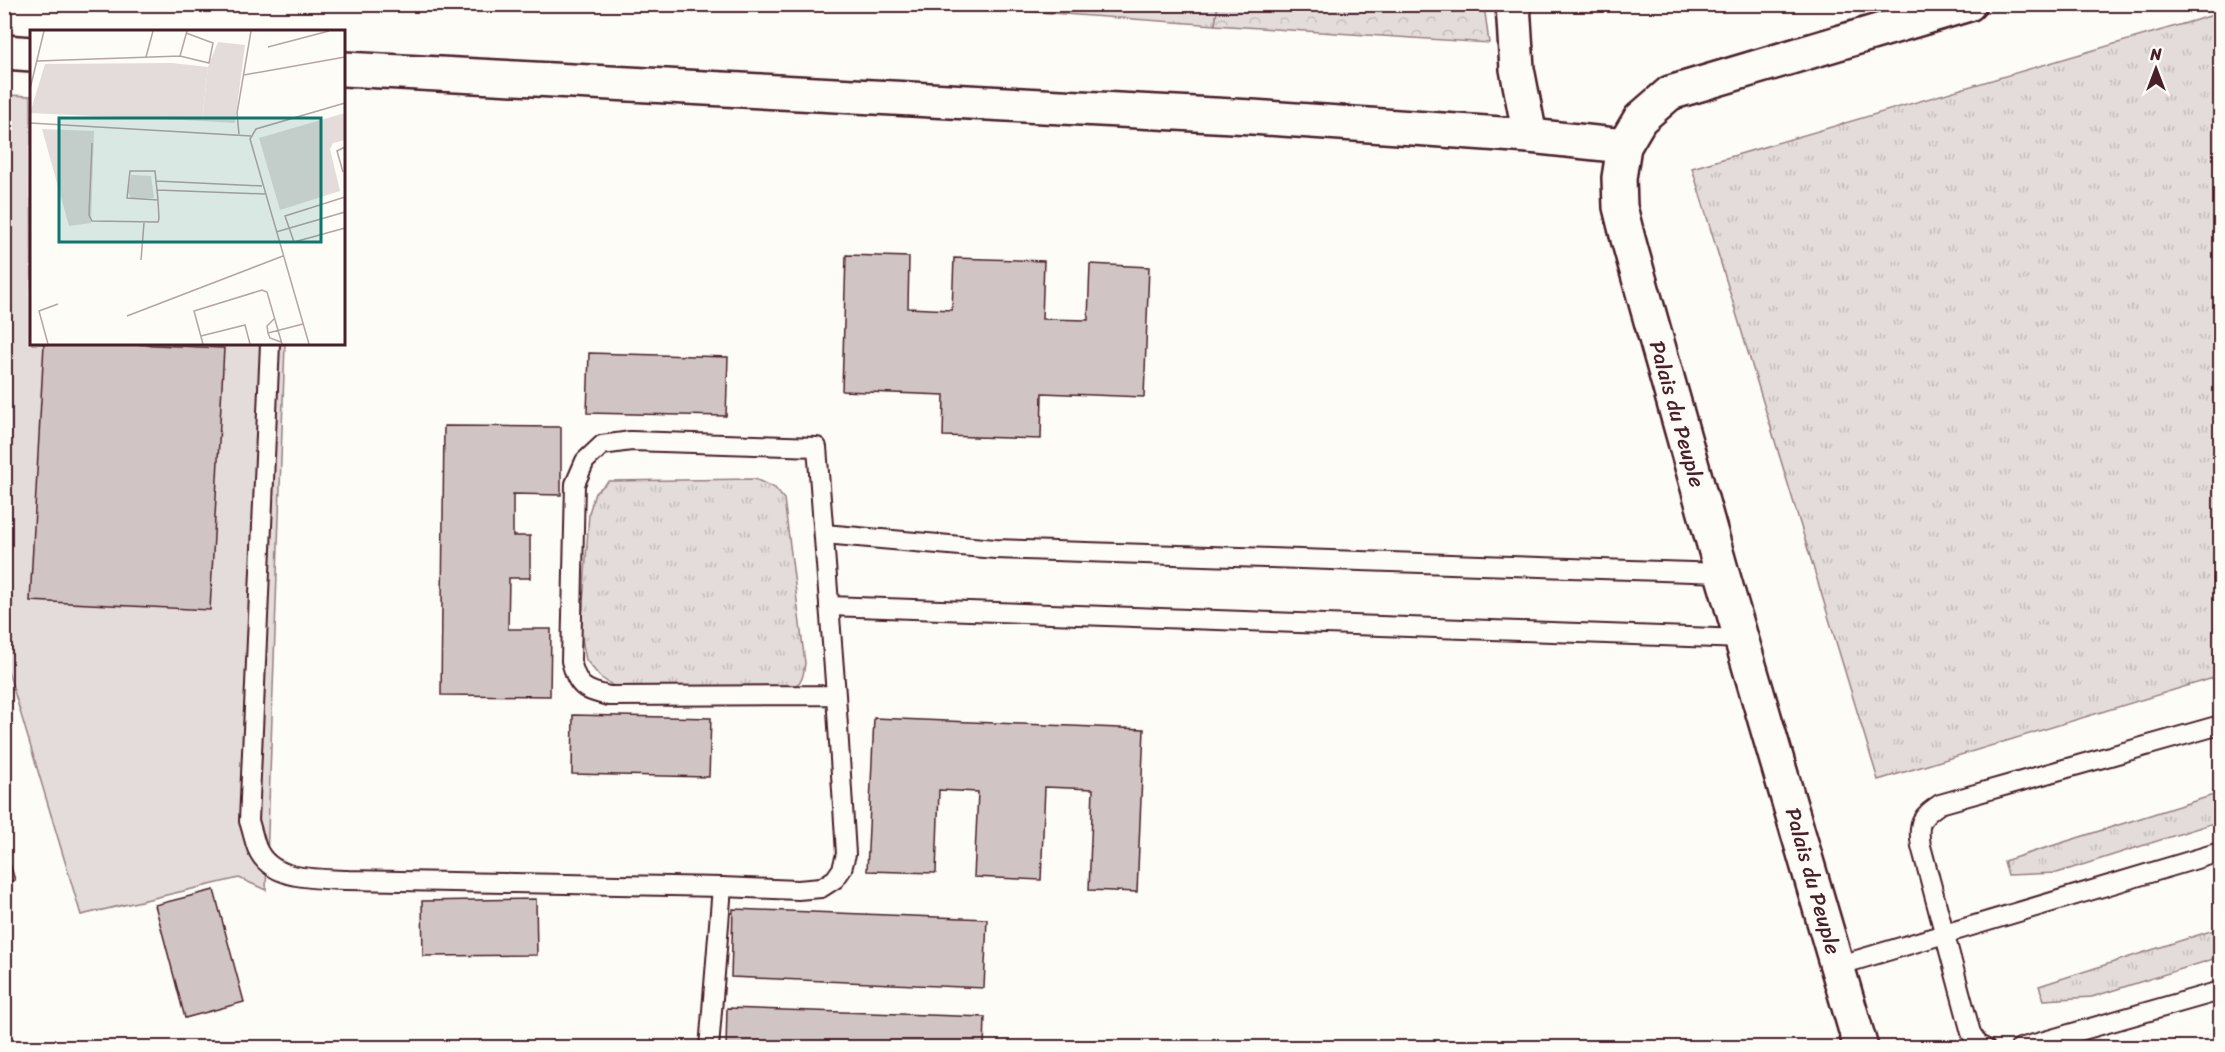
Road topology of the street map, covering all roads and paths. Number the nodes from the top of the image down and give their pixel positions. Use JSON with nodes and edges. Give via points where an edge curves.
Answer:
{"nodes":[{"id":1,"x":1513,"y":4,"type":"edge"},
{"id":2,"x":1969,"y":4,"type":"edge"},
{"id":3,"x":4,"y":52,"type":"edge"},
{"id":4,"x":30,"y":54,"type":"edge"},
{"id":5,"x":345,"y":69,"type":"edge"},
{"id":6,"x":1530,"y":136,"type":"junction"},
{"id":7,"x":1624,"y":146,"type":"junction"},
{"id":8,"x":270,"y":345,"type":"edge"},
{"id":9,"x":824,"y":534,"type":"junction"},
{"id":10,"x":1722,"y":573,"type":"junction"},
{"id":11,"x":829,"y":606,"type":"junction"},
{"id":12,"x":1743,"y":639,"type":"junction"},
{"id":13,"x":836,"y":695,"type":"junction"},
{"id":14,"x":2220,"y":725,"type":"edge"},
{"id":15,"x":2220,"y":852,"type":"edge"},
{"id":16,"x":722,"y":887,"type":"junction"},
{"id":17,"x":1945,"y":932,"type":"junction"},
{"id":18,"x":1837,"y":966,"type":"junction"},
{"id":19,"x":2220,"y":991,"type":"edge"},
{"id":20,"x":709,"y":1047,"type":"edge"},
{"id":21,"x":1862,"y":1047,"type":"edge"},
{"id":22,"x":1985,"y":1047,"type":"edge"},
{"id":23,"x":2020,"y":1047,"type":"edge"}],
"edges":[{"from":1,"to":6,"type":"street","via":[[1517,69]]},
{"from":2,"to":7,"type":"street","name":"Palais du Peuple","via":[[1670,93],[1640,119]]},
{"from":3,"to":4,"type":"street"},
{"from":5,"to":6,"type":"street","via":[[1252,117]]},
{"from":6,"to":7,"type":"street"},
{"from":7,"to":10,"type":"street","name":"Palais du Peuple","via":[[1620,207]]},
{"from":8,"to":16,"type":"lane","via":[[249,821],[258,850],[277,872],[311,878]]},
{"from":9,"to":10,"type":"lane","via":[[995,549]]},
{"from":9,"to":11,"type":"lane"},
{"from":9,"to":13,"type":"lane","via":[[817,447],[631,441],[602,445],[585,461],[575,484],[571,661],[576,680],[588,691],[609,696]]},
{"from":10,"to":12,"type":"street","name":"Palais du Peuple"},
{"from":11,"to":12,"type":"lane"},
{"from":11,"to":13,"type":"lane"},
{"from":12,"to":18,"type":"street","name":"Palais du Peuple"},
{"from":13,"to":16,"type":"lane","via":[[846,854],[842,868],[835,879],[821,888]]},
{"from":14,"to":17,"type":"lane","via":[[1940,804],[1925,815],[1918,829]]},
{"from":15,"to":17,"type":"lane"},
{"from":16,"to":20,"type":"lane"},
{"from":17,"to":18,"type":"lane"},
{"from":17,"to":22,"type":"lane","via":[[1971,1033]]},
{"from":18,"to":21,"type":"street","name":"Palais du Peuple"},
{"from":19,"to":23,"type":"lane"}]}
